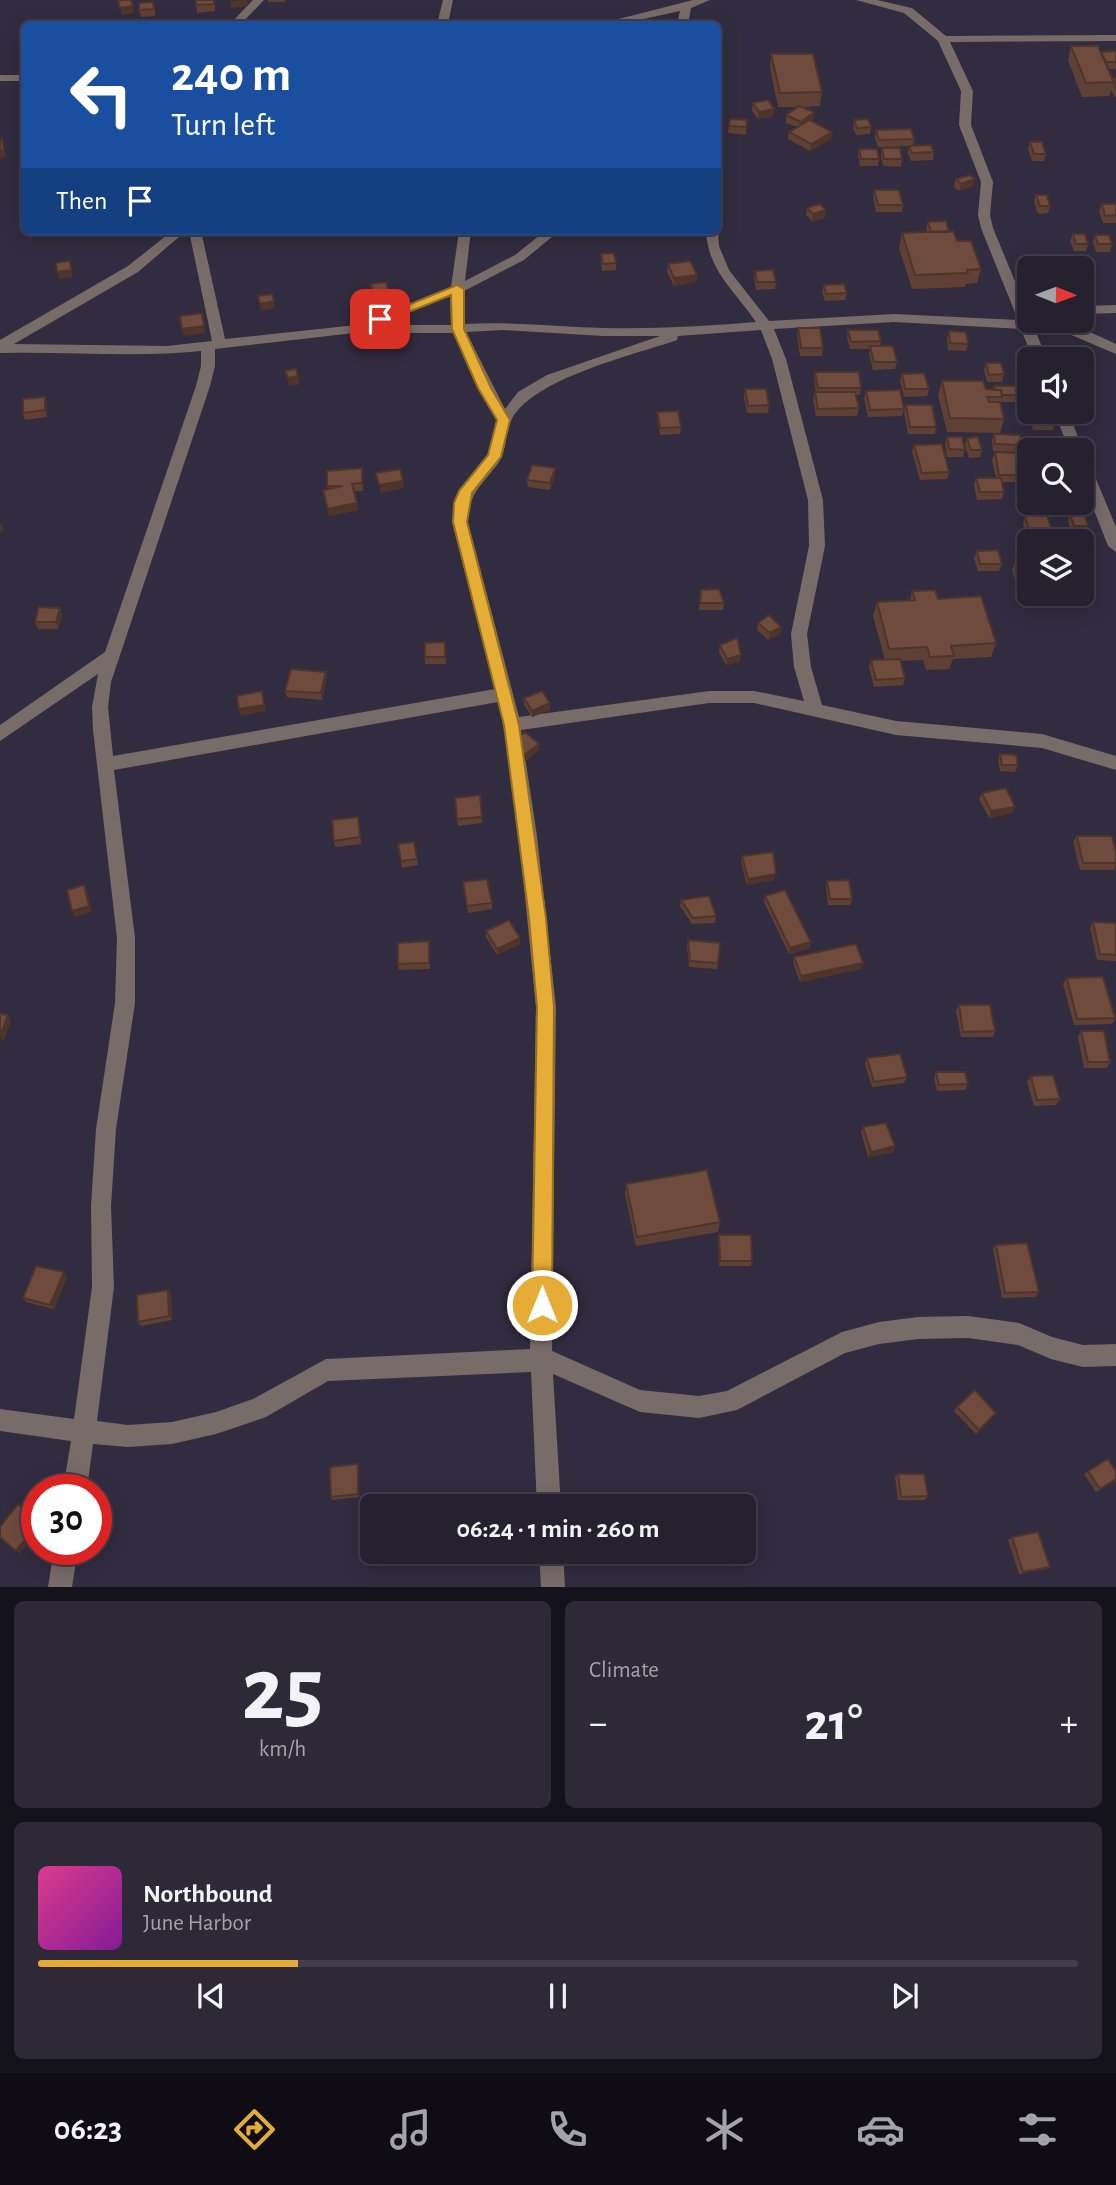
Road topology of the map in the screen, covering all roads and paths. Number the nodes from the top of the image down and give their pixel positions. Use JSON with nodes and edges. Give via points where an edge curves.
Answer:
{"nodes":[{"id":1,"x":259,"y":0,"type":"edge"},
{"id":2,"x":447,"y":0,"type":"edge"},
{"id":3,"x":705,"y":0,"type":"edge"},
{"id":4,"x":861,"y":0,"type":"edge"},
{"id":5,"x":673,"y":5,"type":"edge"},
{"id":6,"x":686,"y":6,"type":"junction"},
{"id":7,"x":238,"y":21,"type":"edge"},
{"id":8,"x":444,"y":21,"type":"edge"},
{"id":9,"x":627,"y":21,"type":"edge"},
{"id":10,"x":684,"y":21,"type":"edge"},
{"id":11,"x":943,"y":38,"type":"junction"},
{"id":12,"x":1116,"y":38,"type":"edge"},
{"id":13,"x":0,"y":78,"type":"edge"},
{"id":14,"x":21,"y":78,"type":"edge"},
{"id":15,"x":175,"y":235,"type":"edge"},
{"id":16,"x":196,"y":235,"type":"edge"},
{"id":17,"x":465,"y":235,"type":"edge"},
{"id":18,"x":548,"y":235,"type":"edge"},
{"id":19,"x":712,"y":235,"type":"edge"},
{"id":20,"x":457,"y":289,"type":"junction"},
{"id":21,"x":1017,"y":296,"type":"edge"},
{"id":22,"x":1116,"y":309,"type":"edge"},
{"id":23,"x":1094,"y":310,"type":"edge"},
{"id":24,"x":1017,"y":316,"type":"edge"},
{"id":25,"x":765,"y":324,"type":"junction"},
{"id":26,"x":354,"y":329,"type":"junction"},
{"id":27,"x":458,"y":329,"type":"junction"},
{"id":28,"x":690,"y":332,"type":"junction"},
{"id":29,"x":1080,"y":333,"type":"edge"},
{"id":30,"x":213,"y":344,"type":"junction"},
{"id":31,"x":0,"y":347,"type":"edge"},
{"id":32,"x":1116,"y":350,"type":"edge"},
{"id":33,"x":504,"y":420,"type":"junction"},
{"id":34,"x":1094,"y":486,"type":"edge"},
{"id":35,"x":1112,"y":523,"type":"edge"},
{"id":36,"x":1116,"y":546,"type":"edge"},
{"id":37,"x":109,"y":657,"type":"junction"},
{"id":38,"x":504,"y":694,"type":"junction"},
{"id":39,"x":815,"y":711,"type":"junction"},
{"id":40,"x":512,"y":725,"type":"junction"},
{"id":41,"x":0,"y":734,"type":"edge"},
{"id":42,"x":1116,"y":763,"type":"edge"},
{"id":43,"x":107,"y":764,"type":"junction"},
{"id":44,"x":1116,"y":1355,"type":"edge"},
{"id":45,"x":541,"y":1360,"type":"junction"},
{"id":46,"x":0,"y":1420,"type":"edge"},
{"id":47,"x":85,"y":1432,"type":"junction"},
{"id":48,"x":78,"y":1474,"type":"edge"},
{"id":49,"x":548,"y":1494,"type":"edge"},
{"id":50,"x":552,"y":1564,"type":"edge"},
{"id":51,"x":63,"y":1565,"type":"edge"},
{"id":52,"x":60,"y":1587,"type":"edge"},
{"id":53,"x":553,"y":1587,"type":"edge"}],
"edges":[{"from":1,"to":7,"type":"street"},
{"from":2,"to":8,"type":"street"},
{"from":3,"to":6,"type":"street"},
{"from":4,"to":11,"type":"street","via":[[908,10]]},
{"from":5,"to":6,"type":"street"},
{"from":5,"to":9,"type":"street"},
{"from":6,"to":10,"type":"street"},
{"from":11,"to":12,"type":"street"},
{"from":11,"to":21,"type":"street","via":[[967,91],[965,125],[987,182],[987,228]]},
{"from":13,"to":14,"type":"street"},
{"from":15,"to":31,"type":"street","via":[[133,269]]},
{"from":16,"to":30,"type":"street"},
{"from":17,"to":20,"type":"street"},
{"from":18,"to":20,"type":"street","via":[[503,270]]},
{"from":19,"to":25,"type":"street","via":[[722,274]]},
{"from":20,"to":26,"type":"street"},
{"from":20,"to":27,"type":"street"},
{"from":22,"to":23,"type":"street"},
{"from":24,"to":25,"type":"street"},
{"from":25,"to":28,"type":"street"},
{"from":25,"to":39,"type":"street","via":[[779,358],[816,507],[817,556],[799,624],[800,657]]},
{"from":26,"to":27,"type":"street"},
{"from":26,"to":30,"type":"street"},
{"from":27,"to":28,"type":"street","via":[[503,326]]},
{"from":27,"to":33,"type":"street"},
{"from":28,"to":33,"type":"street","via":[[552,377],[523,395]]},
{"from":29,"to":32,"type":"street"},
{"from":30,"to":31,"type":"street","via":[[147,351]]},
{"from":30,"to":37,"type":"street","via":[[203,386]]},
{"from":33,"to":38,"type":"street","via":[[495,457],[466,491],[459,513]]},
{"from":34,"to":35,"type":"street"},
{"from":35,"to":36,"type":"street"},
{"from":37,"to":41,"type":"street"},
{"from":37,"to":43,"type":"street","via":[[100,707]]},
{"from":38,"to":40,"type":"street"},
{"from":38,"to":43,"type":"street"},
{"from":39,"to":40,"type":"street","via":[[774,700],[732,696]]},
{"from":39,"to":42,"type":"street","via":[[927,732],[1042,741]]},
{"from":40,"to":45,"type":"street","via":[[545,1007]]},
{"from":43,"to":47,"type":"street","via":[[127,972],[106,1129],[102,1300]]},
{"from":44,"to":45,"type":"street","via":[[1083,1356],[1018,1334],[968,1327],[918,1328],[842,1343],[729,1402],[699,1407],[640,1401]]},
{"from":45,"to":47,"type":"street","via":[[326,1370],[258,1409],[216,1423],[172,1433],[128,1436]]},
{"from":45,"to":49,"type":"street"},
{"from":46,"to":47,"type":"street"},
{"from":47,"to":48,"type":"street"},
{"from":50,"to":53,"type":"street"},
{"from":51,"to":52,"type":"street"}]}
